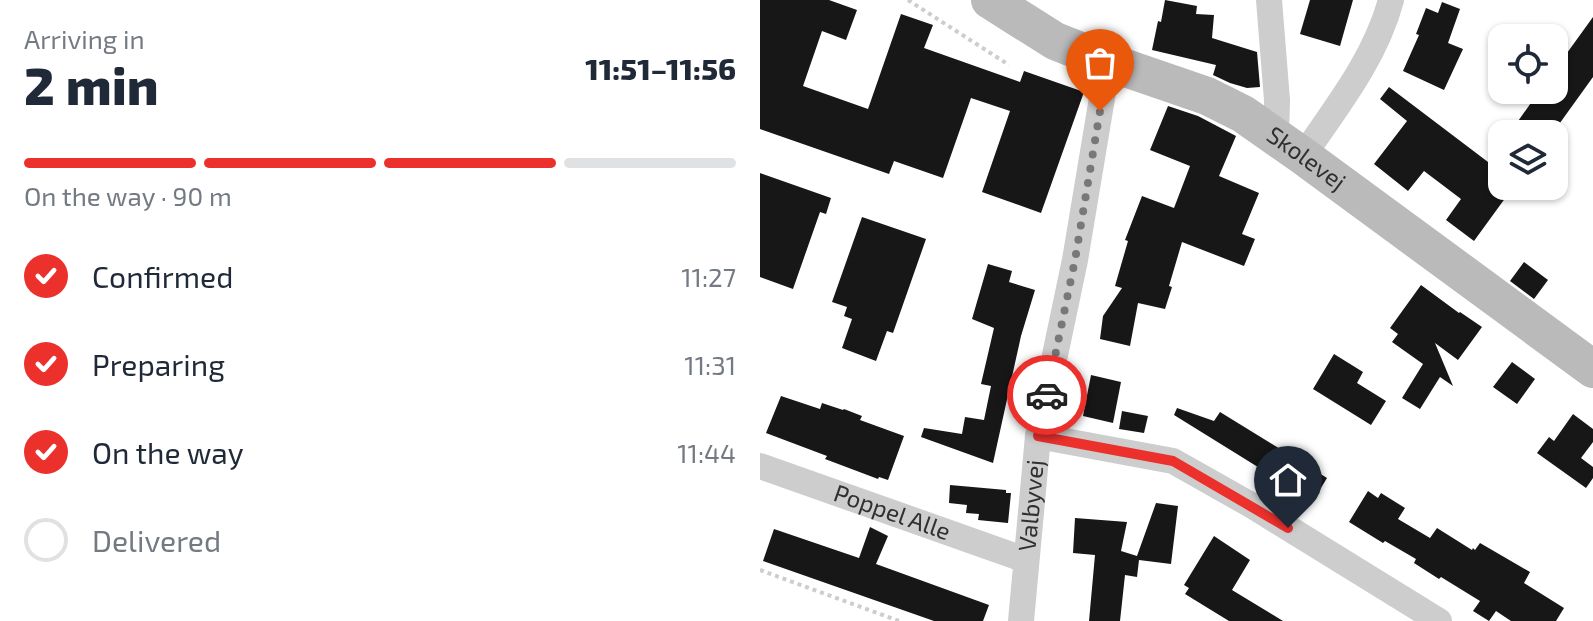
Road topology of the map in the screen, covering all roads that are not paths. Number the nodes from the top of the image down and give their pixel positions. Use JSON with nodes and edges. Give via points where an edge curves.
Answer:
{"nodes":[{"id":1,"x":990,"y":0,"type":"edge"},
{"id":2,"x":1269,"y":0,"type":"edge"},
{"id":3,"x":1391,"y":0,"type":"edge"},
{"id":4,"x":1108,"y":62,"type":"junction"},
{"id":5,"x":1289,"y":146,"type":"junction"},
{"id":6,"x":1593,"y":369,"type":"edge"},
{"id":7,"x":1038,"y":436,"type":"junction"},
{"id":8,"x":760,"y":466,"type":"edge"},
{"id":9,"x":1026,"y":560,"type":"junction"},
{"id":10,"x":1021,"y":621,"type":"edge"},
{"id":11,"x":1439,"y":621,"type":"edge"}],
"edges":[{"from":1,"to":4,"type":"street","name":"Skolevej","via":[[1055,41]]},
{"from":2,"to":5,"type":"street","via":[[1277,100]]},
{"from":3,"to":5,"type":"street","via":[[1367,62]]},
{"from":4,"to":5,"type":"street","name":"Skolevej","via":[[1207,96]]},
{"from":4,"to":7,"type":"street","name":"Valbyvej"},
{"from":5,"to":6,"type":"street","name":"Skolevej"},
{"from":7,"to":9,"type":"street","name":"Valbyvej"},
{"from":7,"to":11,"type":"street","via":[[1173,461]]},
{"from":8,"to":9,"type":"street","name":"Poppel Alle"},
{"from":9,"to":10,"type":"street","name":"Valbyvej"}]}
